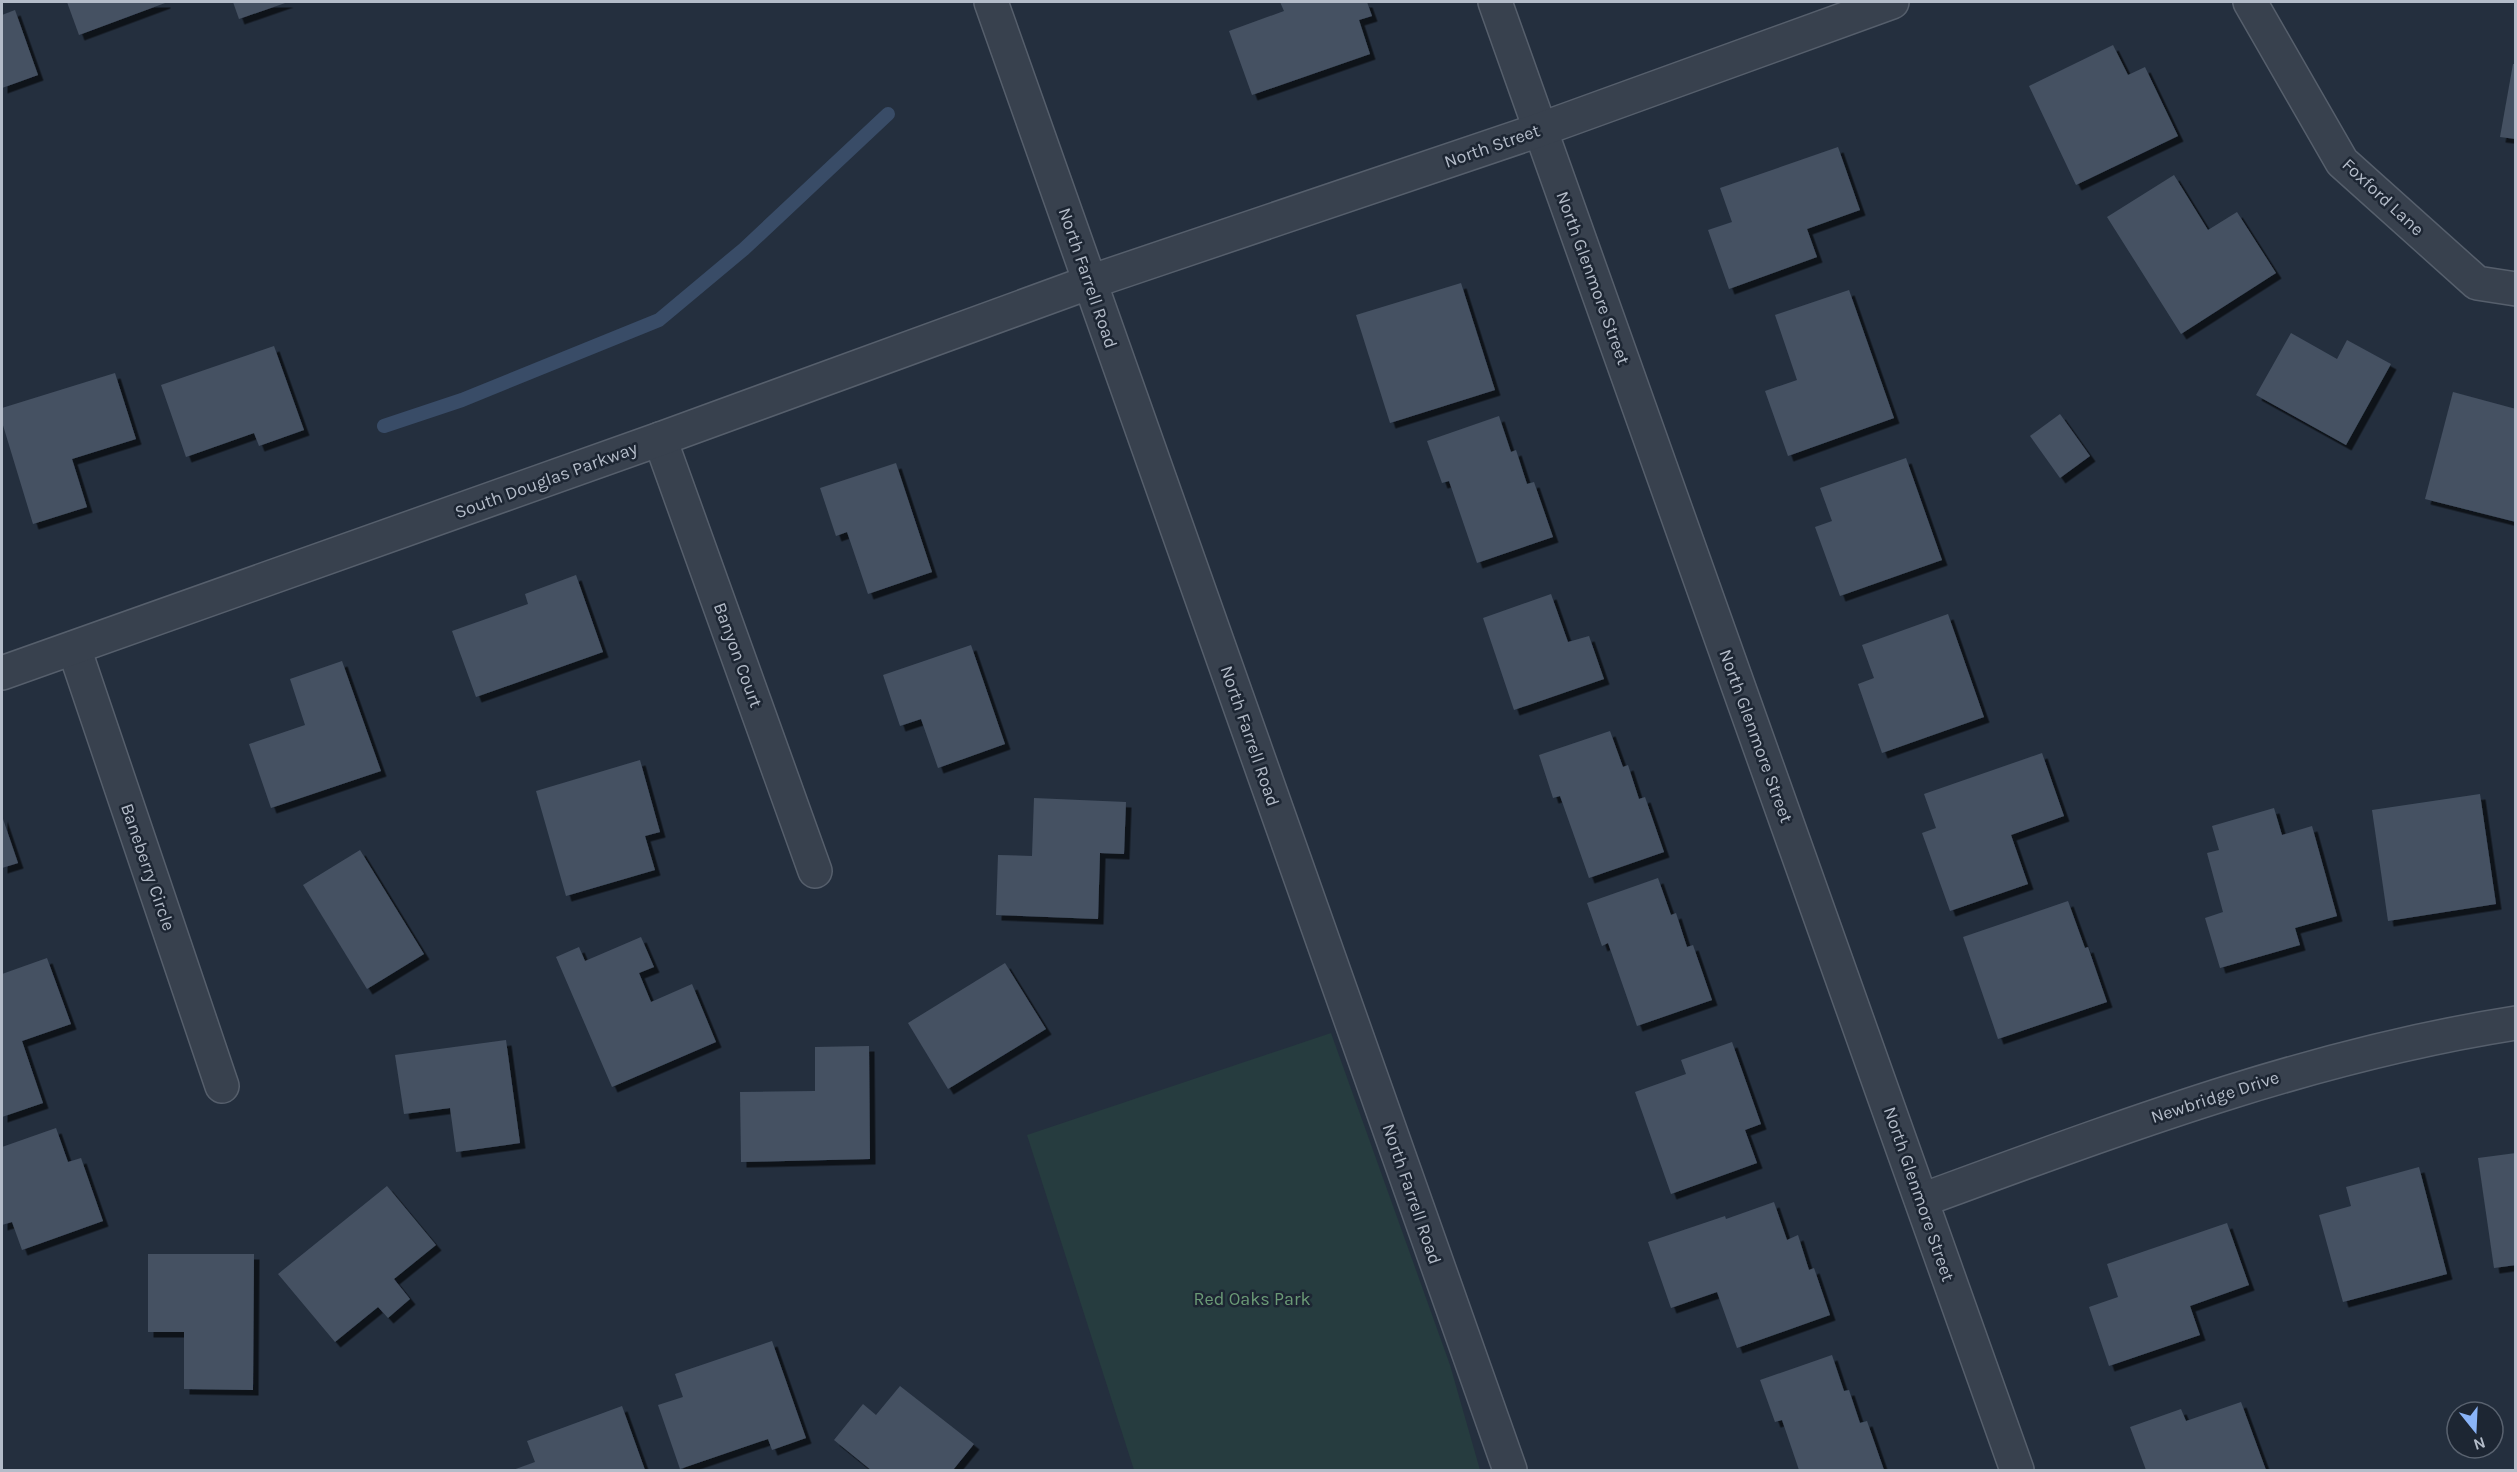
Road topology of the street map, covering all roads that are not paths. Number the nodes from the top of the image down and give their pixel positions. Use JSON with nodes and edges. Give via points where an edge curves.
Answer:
{"nodes":[{"id":1,"x":991,"y":2,"type":"edge"},
{"id":2,"x":1495,"y":2,"type":"edge"},
{"id":3,"x":1892,"y":2,"type":"edge"},
{"id":4,"x":2250,"y":2,"type":"edge"},
{"id":5,"x":1539,"y":129,"type":"junction"},
{"id":6,"x":1089,"y":282,"type":"junction"},
{"id":7,"x":2516,"y":289,"type":"edge"},
{"id":8,"x":660,"y":439,"type":"junction"},
{"id":9,"x":74,"y":648,"type":"junction"},
{"id":10,"x":2,"y":673,"type":"edge"},
{"id":11,"x":815,"y":871,"type":"dead end"},
{"id":12,"x":2516,"y":1023,"type":"edge"},
{"id":13,"x":222,"y":1086,"type":"dead end"},
{"id":14,"x":1922,"y":1200,"type":"junction"},
{"id":15,"x":1510,"y":1470,"type":"edge"},
{"id":16,"x":2017,"y":1470,"type":"edge"}],
"edges":[{"from":1,"to":6,"type":"street","name":"North Farrell Road"},
{"from":2,"to":5,"type":"street","name":"North Glenmore Street"},
{"from":3,"to":5,"type":"street","name":"North Street"},
{"from":4,"to":7,"type":"street","name":"Foxford Lane","via":[[2342,162],[2477,283]]},
{"from":5,"to":6,"type":"street","name":"North Street"},
{"from":5,"to":14,"type":"street","name":"North Glenmore Street"},
{"from":6,"to":8,"type":"street","name":"South Douglas Parkway"},
{"from":6,"to":15,"type":"street","name":"North Farrell Road"},
{"from":8,"to":9,"type":"street","name":"South Douglas Parkway"},
{"from":8,"to":11,"type":"street","name":"Banyon Court"},
{"from":9,"to":10,"type":"street","name":"South Douglas Parkway"},
{"from":9,"to":13,"type":"street","name":"Baneberry Circle"},
{"from":12,"to":14,"type":"street","name":"Newbridge Drive","via":[[2348,1058],[2230,1090]]},
{"from":14,"to":16,"type":"street","name":"North Glenmore Street"}]}
